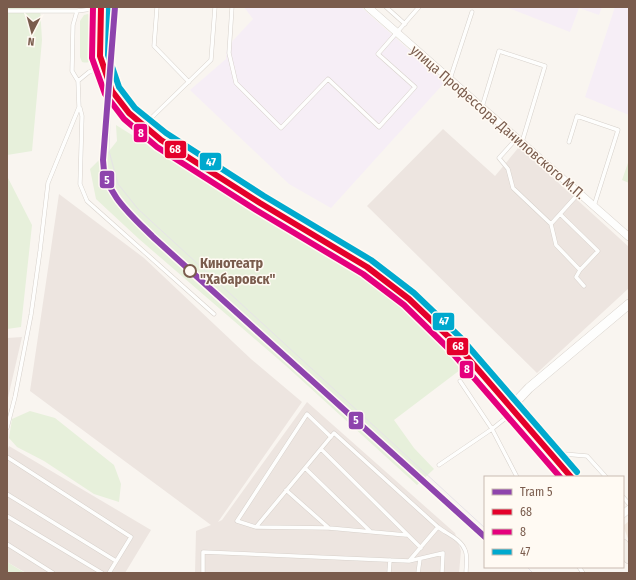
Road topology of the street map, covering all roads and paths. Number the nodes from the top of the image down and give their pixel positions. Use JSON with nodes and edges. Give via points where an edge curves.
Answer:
{"nodes":[{"id":1,"x":157,"y":7,"type":"edge"},
{"id":2,"x":215,"y":7,"type":"edge"},
{"id":3,"x":232,"y":7,"type":"edge"},
{"id":4,"x":368,"y":7,"type":"edge"},
{"id":5,"x":386,"y":7,"type":"edge"},
{"id":6,"x":419,"y":7,"type":"edge"},
{"id":7,"x":101,"y":8,"type":"edge"},
{"id":8,"x":7,"y":11,"type":"edge"},
{"id":9,"x":77,"y":11,"type":"junction"},
{"id":10,"x":472,"y":12,"type":"dead end"},
{"id":11,"x":404,"y":24,"type":"junction"},
{"id":12,"x":397,"y":33,"type":"junction"},
{"id":13,"x":103,"y":66,"type":"junction"},
{"id":14,"x":450,"y":80,"type":"junction"},
{"id":15,"x":78,"y":81,"type":"junction"},
{"id":16,"x":189,"y":82,"type":"junction"},
{"id":17,"x":79,"y":107,"type":"junction"},
{"id":18,"x":481,"y":107,"type":"junction"},
{"id":19,"x":143,"y":126,"type":"junction"},
{"id":20,"x":519,"y":141,"type":"junction"},
{"id":21,"x":569,"y":142,"type":"dead end"},
{"id":22,"x":579,"y":193,"type":"junction"},
{"id":23,"x":594,"y":206,"type":"junction"},
{"id":24,"x":560,"y":214,"type":"junction"},
{"id":25,"x":551,"y":224,"type":"junction"},
{"id":26,"x":629,"y":237,"type":"edge"},
{"id":27,"x":580,"y":270,"type":"junction"},
{"id":28,"x":584,"y":286,"type":"dead end"},
{"id":29,"x":629,"y":304,"type":"edge"},
{"id":30,"x":214,"y":314,"type":"dead end"},
{"id":31,"x":460,"y":382,"type":"dead end"},
{"id":32,"x":513,"y":409,"type":"junction"},
{"id":33,"x":7,"y":428,"type":"edge"},
{"id":34,"x":492,"y":429,"type":"junction"},
{"id":35,"x":331,"y":437,"type":"junction"},
{"id":36,"x":321,"y":449,"type":"junction"},
{"id":37,"x":7,"y":457,"type":"edge"},
{"id":38,"x":557,"y":460,"type":"junction"},
{"id":39,"x":439,"y":465,"type":"dead end"},
{"id":40,"x":305,"y":468,"type":"junction"},
{"id":41,"x":516,"y":476,"type":"edge"},
{"id":42,"x":570,"y":476,"type":"edge"},
{"id":43,"x":605,"y":476,"type":"edge"},
{"id":44,"x":286,"y":490,"type":"junction"},
{"id":45,"x":7,"y":494,"type":"edge"},
{"id":46,"x":7,"y":516,"type":"edge"},
{"id":47,"x":256,"y":527,"type":"junction"},
{"id":48,"x":438,"y":527,"type":"junction"},
{"id":49,"x":329,"y":528,"type":"junction"},
{"id":50,"x":370,"y":531,"type":"junction"},
{"id":51,"x":406,"y":535,"type":"junction"},
{"id":52,"x":7,"y":544,"type":"edge"},
{"id":53,"x":624,"y":547,"type":"edge"},
{"id":54,"x":421,"y":548,"type":"junction"},
{"id":55,"x":629,"y":558,"type":"edge"},
{"id":56,"x":420,"y":559,"type":"junction"},
{"id":57,"x":390,"y":560,"type":"junction"},
{"id":58,"x":116,"y":561,"type":"junction"},
{"id":59,"x":410,"y":561,"type":"junction"},
{"id":60,"x":53,"y":573,"type":"edge"},
{"id":61,"x":102,"y":573,"type":"edge"},
{"id":62,"x":109,"y":573,"type":"edge"},
{"id":63,"x":203,"y":573,"type":"edge"},
{"id":64,"x":389,"y":573,"type":"edge"},
{"id":65,"x":418,"y":573,"type":"edge"},
{"id":66,"x":442,"y":573,"type":"edge"},
{"id":67,"x":466,"y":573,"type":"edge"}],
"edges":[{"from":1,"to":16,"type":"lane","via":[[154,46]]},
{"from":2,"to":16,"type":"lane","via":[[211,60]]},
{"from":3,"to":12,"type":"lane","via":[[229,53],[236,83],[281,128],[328,79],[379,126],[415,87],[378,54]]},
{"from":4,"to":12,"type":"street","name":"улица Профессора Даниловского М.П."},
{"from":5,"to":11,"type":"lane"},
{"from":6,"to":11,"type":"lane"},
{"from":7,"to":9,"type":"lane"},
{"from":7,"to":13,"type":"main road","via":[[100,56]]},
{"from":8,"to":9,"type":"lane"},
{"from":9,"to":15,"type":"lane","via":[[73,25],[72,71]]},
{"from":10,"to":14,"type":"lane"},
{"from":11,"to":12,"type":"lane"},
{"from":12,"to":14,"type":"street","name":"улица Профессора Даниловского М.П."},
{"from":13,"to":15,"type":"lane","via":[[89,72]]},
{"from":13,"to":19,"type":"main road","via":[[114,95]]},
{"from":14,"to":18,"type":"street","name":"улица Профессора Даниловского М.П."},
{"from":15,"to":17,"type":"lane"},
{"from":16,"to":19,"type":"lane"},
{"from":17,"to":30,"type":"lane","via":[[82,116],[80,184],[87,200]]},
{"from":17,"to":33,"type":"lane","via":[[48,183],[31,314]]},
{"from":18,"to":20,"type":"street","name":"улица Профессора Даниловского М.П."},
{"from":18,"to":20,"type":"lane","via":[[499,51],[545,66]]},
{"from":19,"to":32,"type":"main road","via":[[260,203],[366,267],[409,299],[455,342]]},
{"from":20,"to":22,"type":"street","name":"улица Профессора Даниловского М.П."},
{"from":20,"to":25,"type":"lane","via":[[499,158],[508,169],[512,188]]},
{"from":21,"to":23,"type":"lane","via":[[577,116],[618,130]]},
{"from":22,"to":23,"type":"street","name":"улица Профессора Даниловского М.П."},
{"from":22,"to":24,"type":"lane"},
{"from":23,"to":26,"type":"street","name":"улица Профессора Даниловского М.П."},
{"from":24,"to":25,"type":"lane"},
{"from":24,"to":27,"type":"lane","via":[[598,251]]},
{"from":25,"to":27,"type":"lane","via":[[556,245]]},
{"from":27,"to":28,"type":"lane","via":[[576,277]]},
{"from":29,"to":32,"type":"street","via":[[529,388]]},
{"from":31,"to":34,"type":"lane"},
{"from":32,"to":34,"type":"lane"},
{"from":32,"to":38,"type":"main road"},
{"from":34,"to":39,"type":"lane"},
{"from":34,"to":41,"type":"lane"},
{"from":35,"to":36,"type":"lane"},
{"from":35,"to":47,"type":"lane","via":[[307,414],[237,520]]},
{"from":35,"to":48,"type":"lane","via":[[334,433]]},
{"from":36,"to":40,"type":"lane"},
{"from":36,"to":51,"type":"lane"},
{"from":37,"to":58,"type":"lane","via":[[131,537]]},
{"from":38,"to":42,"type":"main road"},
{"from":38,"to":43,"type":"lane","via":[[564,454],[587,456]]},
{"from":40,"to":44,"type":"lane"},
{"from":40,"to":50,"type":"lane"},
{"from":44,"to":47,"type":"lane"},
{"from":44,"to":49,"type":"lane"},
{"from":45,"to":58,"type":"lane"},
{"from":46,"to":61,"type":"lane"},
{"from":47,"to":49,"type":"lane"},
{"from":48,"to":54,"type":"lane"},
{"from":48,"to":67,"type":"lane","via":[[459,540],[466,550]]},
{"from":49,"to":50,"type":"lane"},
{"from":50,"to":51,"type":"lane"},
{"from":51,"to":54,"type":"lane"},
{"from":52,"to":60,"type":"lane"},
{"from":53,"to":55,"type":"main road"},
{"from":54,"to":59,"type":"lane"},
{"from":56,"to":59,"type":"lane"},
{"from":56,"to":65,"type":"lane"},
{"from":56,"to":66,"type":"lane","via":[[443,553]]},
{"from":57,"to":59,"type":"lane"},
{"from":57,"to":63,"type":"lane","via":[[203,552]]},
{"from":57,"to":64,"type":"lane"},
{"from":58,"to":62,"type":"lane"}]}
